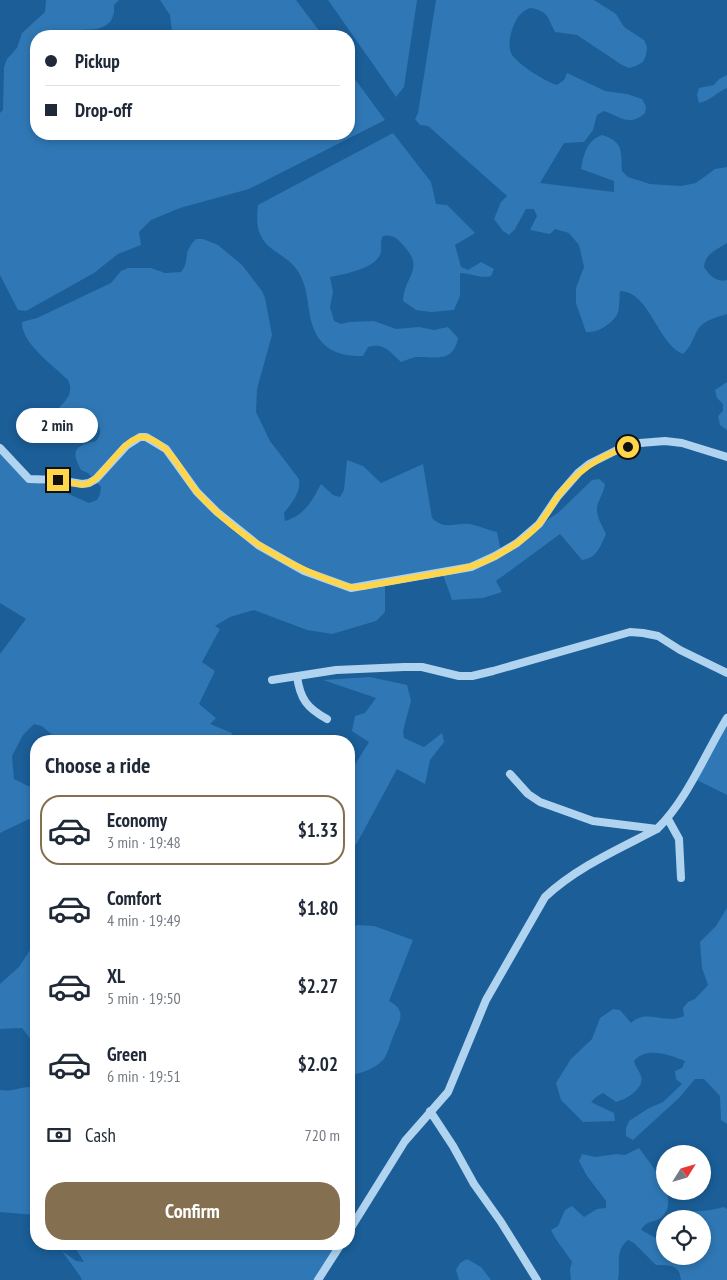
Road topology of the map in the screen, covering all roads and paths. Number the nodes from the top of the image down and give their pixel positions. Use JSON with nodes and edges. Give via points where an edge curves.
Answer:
{"nodes":[{"id":1,"x":0,"y":448,"type":"edge"},
{"id":2,"x":727,"y":457,"type":"edge"},
{"id":3,"x":727,"y":673,"type":"edge"},
{"id":4,"x":297,"y":676,"type":"junction"},
{"id":5,"x":272,"y":680,"type":"dead end"},
{"id":6,"x":727,"y":718,"type":"edge"},
{"id":7,"x":327,"y":719,"type":"dead end"},
{"id":8,"x":510,"y":774,"type":"dead end"},
{"id":9,"x":668,"y":819,"type":"junction"},
{"id":10,"x":657,"y":829,"type":"junction"},
{"id":11,"x":681,"y":878,"type":"dead end"},
{"id":12,"x":430,"y":1111,"type":"junction"},
{"id":13,"x":355,"y":1221,"type":"edge"},
{"id":14,"x":337,"y":1250,"type":"edge"},
{"id":15,"x":318,"y":1280,"type":"edge"},
{"id":16,"x":537,"y":1280,"type":"edge"}],
"edges":[{"from":1,"to":2,"type":"street","via":[[29,478],[85,484],[96,479],[132,441],[140,437],[150,438],[166,449],[197,492],[217,512],[258,544],[304,571],[351,588],[471,567],[495,556],[539,524],[579,472],[617,450],[640,443],[682,443]]},
{"from":3,"to":4,"type":"street","via":[[658,636],[630,632],[472,676],[404,667],[336,670]]},
{"from":4,"to":5,"type":"street"},
{"from":4,"to":7,"type":"street","via":[[302,698]]},
{"from":6,"to":9,"type":"street"},
{"from":8,"to":10,"type":"street","via":[[540,802],[593,821]]},
{"from":9,"to":10,"type":"street"},
{"from":9,"to":11,"type":"street","via":[[680,839]]},
{"from":10,"to":12,"type":"street","via":[[576,873],[545,897],[486,1000],[448,1092]]},
{"from":12,"to":13,"type":"street","via":[[395,1156]]},
{"from":12,"to":16,"type":"street"},
{"from":14,"to":15,"type":"street"}]}
